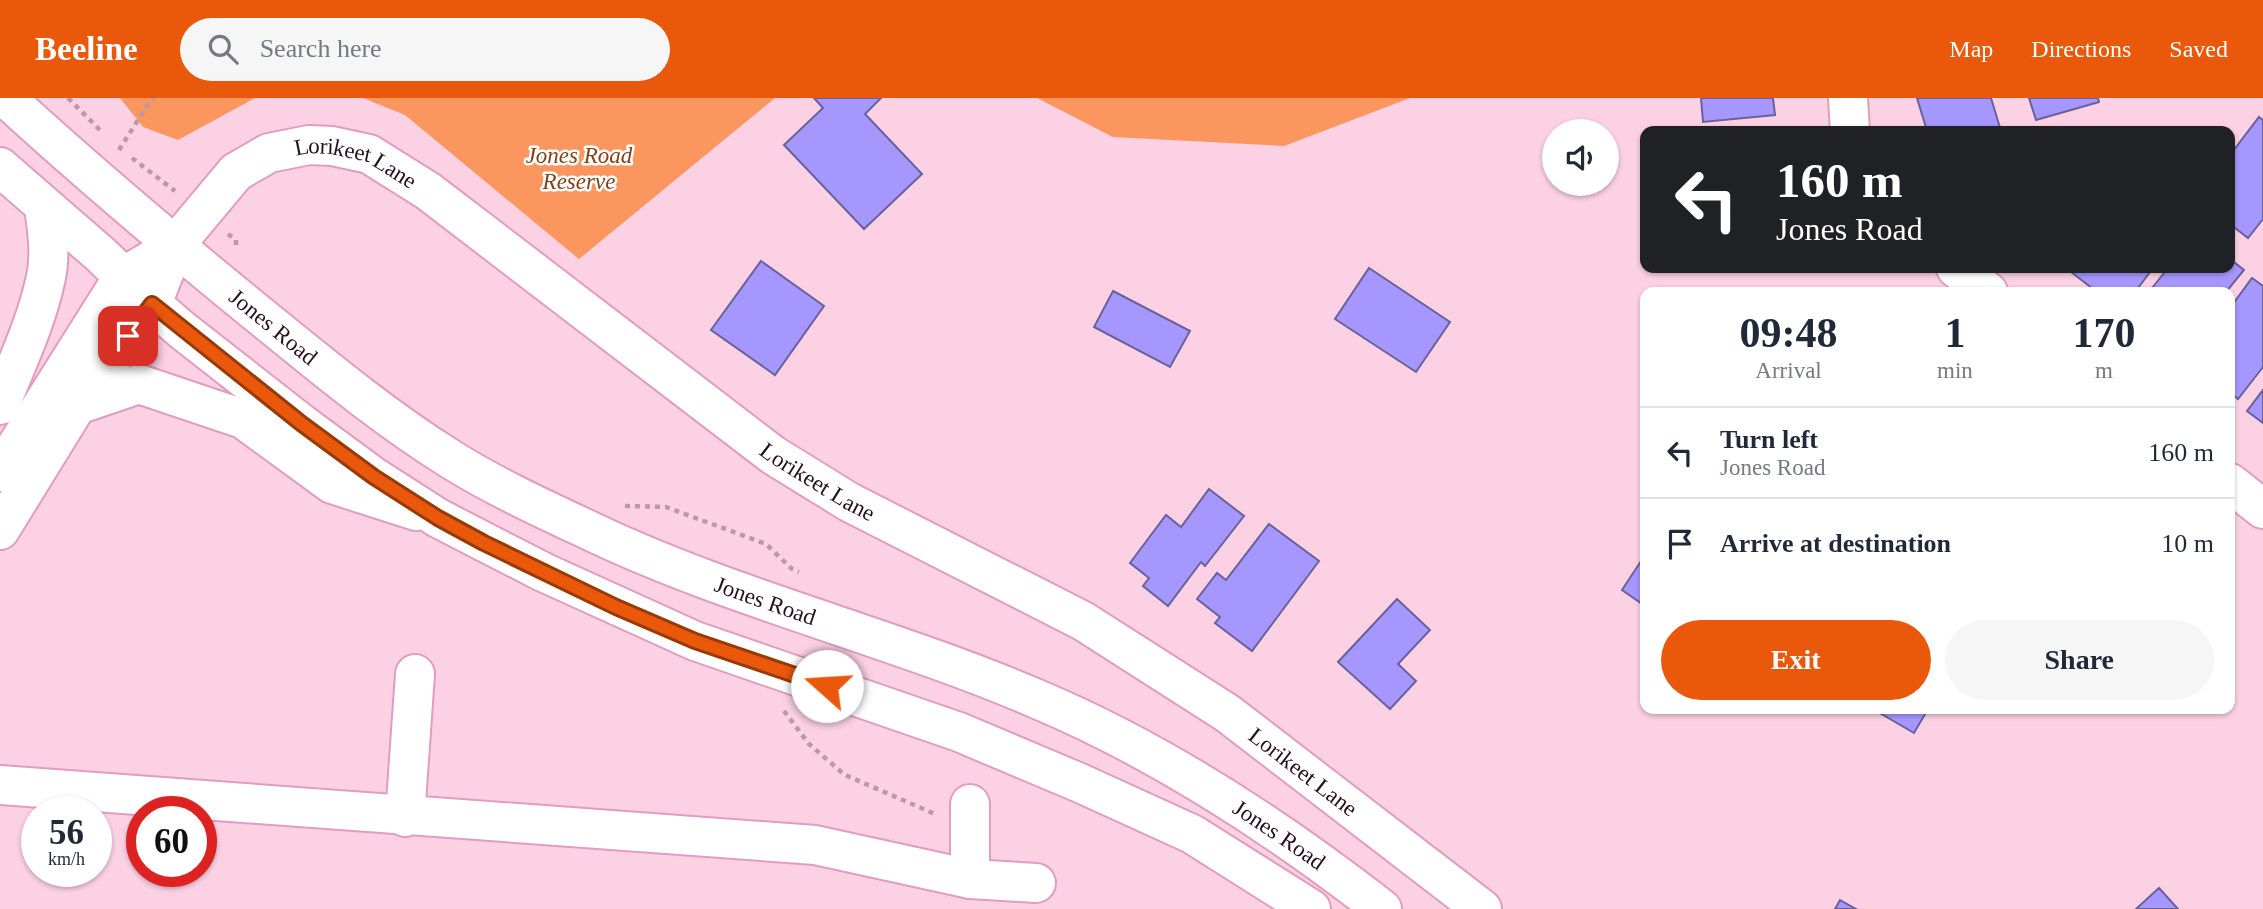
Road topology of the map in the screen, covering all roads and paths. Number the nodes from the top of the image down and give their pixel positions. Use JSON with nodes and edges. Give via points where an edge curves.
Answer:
{"nodes":[{"id":1,"x":6,"y":98,"type":"edge"},
{"id":2,"x":68,"y":98,"type":"edge"},
{"id":3,"x":155,"y":98,"type":"edge"},
{"id":4,"x":1848,"y":98,"type":"edge"},
{"id":5,"x":1850,"y":126,"type":"edge"},
{"id":6,"x":119,"y":150,"type":"junction"},
{"id":7,"x":0,"y":167,"type":"edge"},
{"id":8,"x":44,"y":207,"type":"junction"},
{"id":9,"x":202,"y":212,"type":"junction"},
{"id":10,"x":175,"y":244,"type":"junction"},
{"id":11,"x":236,"y":252,"type":"dead end"},
{"id":12,"x":1963,"y":273,"type":"edge"},
{"id":13,"x":123,"y":277,"type":"junction"},
{"id":14,"x":1981,"y":287,"type":"edge"},
{"id":15,"x":152,"y":304,"type":"junction"},
{"id":16,"x":0,"y":405,"type":"edge"},
{"id":17,"x":77,"y":405,"type":"junction"},
{"id":18,"x":0,"y":472,"type":"edge"},
{"id":19,"x":2235,"y":487,"type":"edge"},
{"id":20,"x":622,"y":506,"type":"dead end"},
{"id":21,"x":2263,"y":509,"type":"edge"},
{"id":22,"x":438,"y":518,"type":"junction"},
{"id":23,"x":0,"y":530,"type":"edge"},
{"id":24,"x":810,"y":577,"type":"dead end"},
{"id":25,"x":415,"y":674,"type":"dead end"},
{"id":26,"x":778,"y":703,"type":"dead end"},
{"id":27,"x":0,"y":786,"type":"edge"},
{"id":28,"x":969,"y":815,"type":"joint"},
{"id":29,"x":405,"y":817,"type":"junction"},
{"id":30,"x":970,"y":879,"type":"junction"},
{"id":31,"x":1036,"y":883,"type":"dead end"},
{"id":32,"x":1311,"y":909,"type":"edge"},
{"id":33,"x":1382,"y":909,"type":"edge"},
{"id":34,"x":1482,"y":909,"type":"edge"}],
"edges":[{"from":1,"to":10,"type":"street","name":"Jones Road"},
{"from":2,"to":6,"type":"path"},
{"from":3,"to":6,"type":"path"},
{"from":4,"to":5,"type":"street"},
{"from":6,"to":9,"type":"path"},
{"from":7,"to":8,"type":"street","name":"Jones Road"},
{"from":8,"to":13,"type":"street","name":"Jones Road"},
{"from":8,"to":16,"type":"street","via":[[47,275]]},
{"from":9,"to":10,"type":"street","name":"Lorikeet Lane"},
{"from":9,"to":11,"type":"path","via":[[236,240]]},
{"from":9,"to":34,"type":"street","name":"Lorikeet Lane","via":[[236,172],[269,153],[309,145],[369,154],[428,191],[773,455],[849,502],[1083,621],[1227,713]]},
{"from":10,"to":13,"type":"street"},
{"from":10,"to":15,"type":"street"},
{"from":10,"to":33,"type":"street","name":"Jones Road","via":[[370,406],[456,462],[584,529],[706,579],[1038,699],[1150,754],[1245,811]]},
{"from":12,"to":14,"type":"street"},
{"from":13,"to":15,"type":"street","name":"Jones Road"},
{"from":13,"to":18,"type":"street"},
{"from":15,"to":17,"type":"street"},
{"from":15,"to":22,"type":"street","name":"Jones Road","via":[[302,424]]},
{"from":17,"to":22,"type":"street","via":[[139,384],[243,419],[332,484]]},
{"from":17,"to":23,"type":"street"},
{"from":19,"to":21,"type":"street"},
{"from":20,"to":24,"type":"path","via":[[666,507],[766,544],[792,569]]},
{"from":22,"to":32,"type":"street","name":"Jones Road","via":[[695,641],[959,732],[1080,783],[1192,834]]},
{"from":25,"to":29,"type":"street"},
{"from":26,"to":28,"type":"path","via":[[809,744],[845,775],[898,800]]},
{"from":27,"to":29,"type":"street"},
{"from":28,"to":30,"type":"street"},
{"from":29,"to":30,"type":"street","via":[[815,845]]},
{"from":30,"to":31,"type":"street"}]}
